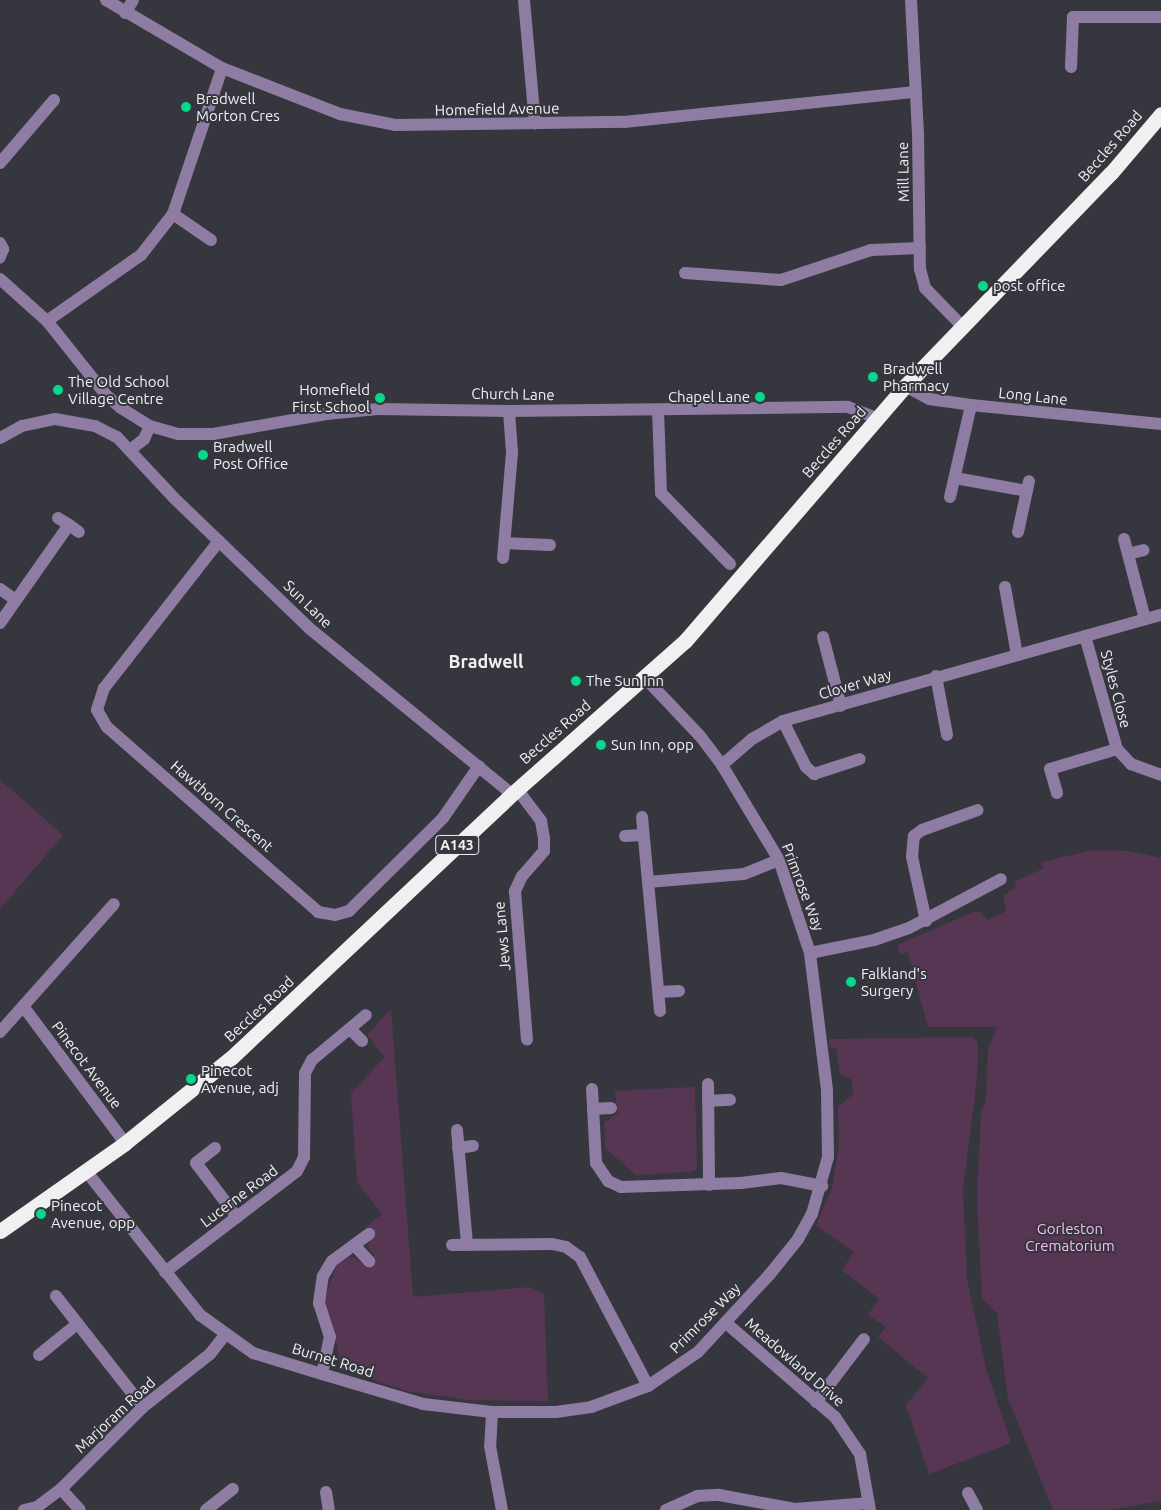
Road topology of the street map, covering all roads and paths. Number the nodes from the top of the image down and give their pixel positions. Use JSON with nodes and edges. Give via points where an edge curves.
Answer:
{"nodes":[{"id":1,"x":106,"y":0,"type":"edge"},
{"id":2,"x":133,"y":0,"type":"edge"},
{"id":3,"x":524,"y":0,"type":"edge"},
{"id":4,"x":911,"y":0,"type":"edge"},
{"id":5,"x":125,"y":13,"type":"junction"},
{"id":6,"x":1161,"y":17,"type":"edge"},
{"id":7,"x":1071,"y":67,"type":"dead end"},
{"id":8,"x":222,"y":68,"type":"junction"},
{"id":9,"x":915,"y":92,"type":"junction"},
{"id":10,"x":54,"y":100,"type":"dead end"},
{"id":11,"x":1161,"y":114,"type":"edge"},
{"id":12,"x":535,"y":124,"type":"junction"},
{"id":13,"x":0,"y":163,"type":"edge"},
{"id":14,"x":173,"y":214,"type":"junction"},
{"id":15,"x":211,"y":240,"type":"dead end"},
{"id":16,"x":0,"y":243,"type":"edge"},
{"id":17,"x":920,"y":248,"type":"junction"},
{"id":18,"x":0,"y":257,"type":"edge"},
{"id":19,"x":685,"y":273,"type":"dead end"},
{"id":20,"x":0,"y":279,"type":"edge"},
{"id":21,"x":47,"y":321,"type":"junction"},
{"id":22,"x":964,"y":328,"type":"junction"},
{"id":23,"x":906,"y":386,"type":"junction"},
{"id":24,"x":971,"y":405,"type":"junction"},
{"id":25,"x":658,"y":410,"type":"junction"},
{"id":26,"x":509,"y":411,"type":"junction"},
{"id":27,"x":877,"y":418,"type":"junction"},
{"id":28,"x":1161,"y":424,"type":"edge"},
{"id":29,"x":150,"y":426,"type":"junction"},
{"id":30,"x":0,"y":438,"type":"edge"},
{"id":31,"x":130,"y":450,"type":"junction"},
{"id":32,"x":955,"y":478,"type":"junction"},
{"id":33,"x":950,"y":497,"type":"dead end"},
{"id":34,"x":69,"y":525,"type":"dead end"},
{"id":35,"x":1018,"y":532,"type":"dead end"},
{"id":36,"x":1124,"y":539,"type":"dead end"},
{"id":37,"x":219,"y":541,"type":"junction"},
{"id":38,"x":505,"y":543,"type":"junction"},
{"id":39,"x":550,"y":545,"type":"dead end"},
{"id":40,"x":1144,"y":550,"type":"dead end"},
{"id":41,"x":1128,"y":554,"type":"junction"},
{"id":42,"x":503,"y":558,"type":"dead end"},
{"id":43,"x":730,"y":564,"type":"dead end"},
{"id":44,"x":1004,"y":587,"type":"dead end"},
{"id":45,"x":0,"y":589,"type":"edge"},
{"id":46,"x":16,"y":600,"type":"junction"},
{"id":47,"x":1161,"y":615,"type":"edge"},
{"id":48,"x":1145,"y":620,"type":"junction"},
{"id":49,"x":0,"y":623,"type":"edge"},
{"id":50,"x":1085,"y":636,"type":"junction"},
{"id":51,"x":823,"y":637,"type":"dead end"},
{"id":52,"x":1017,"y":654,"type":"junction"},
{"id":53,"x":936,"y":676,"type":"junction"},
{"id":54,"x":644,"y":677,"type":"junction"},
{"id":55,"x":841,"y":706,"type":"junction"},
{"id":56,"x":782,"y":721,"type":"junction"},
{"id":57,"x":947,"y":736,"type":"dead end"},
{"id":58,"x":1117,"y":749,"type":"junction"},
{"id":59,"x":860,"y":759,"type":"dead end"},
{"id":60,"x":722,"y":764,"type":"junction"},
{"id":61,"x":479,"y":766,"type":"junction"},
{"id":62,"x":1161,"y":775,"type":"edge"},
{"id":63,"x":514,"y":791,"type":"junction"},
{"id":64,"x":1057,"y":793,"type":"dead end"},
{"id":65,"x":978,"y":810,"type":"dead end"},
{"id":66,"x":642,"y":817,"type":"dead end"},
{"id":67,"x":643,"y":834,"type":"junction"},
{"id":68,"x":625,"y":836,"type":"dead end"},
{"id":69,"x":779,"y":860,"type":"junction"},
{"id":70,"x":1001,"y":880,"type":"dead end"},
{"id":71,"x":648,"y":882,"type":"junction"},
{"id":72,"x":114,"y":904,"type":"dead end"},
{"id":73,"x":926,"y":921,"type":"junction"},
{"id":74,"x":810,"y":953,"type":"junction"},
{"id":75,"x":679,"y":990,"type":"dead end"},
{"id":76,"x":659,"y":992,"type":"junction"},
{"id":77,"x":23,"y":1006,"type":"junction"},
{"id":78,"x":660,"y":1011,"type":"dead end"},
{"id":79,"x":366,"y":1015,"type":"dead end"},
{"id":80,"x":350,"y":1029,"type":"junction"},
{"id":81,"x":0,"y":1032,"type":"edge"},
{"id":82,"x":527,"y":1040,"type":"dead end"},
{"id":83,"x":362,"y":1041,"type":"dead end"},
{"id":84,"x":708,"y":1084,"type":"dead end"},
{"id":85,"x":592,"y":1089,"type":"dead end"},
{"id":86,"x":730,"y":1100,"type":"dead end"},
{"id":87,"x":708,"y":1101,"type":"junction"},
{"id":88,"x":611,"y":1108,"type":"dead end"},
{"id":89,"x":593,"y":1109,"type":"junction"},
{"id":90,"x":457,"y":1130,"type":"dead end"},
{"id":91,"x":125,"y":1143,"type":"junction"},
{"id":92,"x":473,"y":1146,"type":"dead end"},
{"id":93,"x":215,"y":1148,"type":"dead end"},
{"id":94,"x":458,"y":1148,"type":"junction"},
{"id":95,"x":86,"y":1171,"type":"junction"},
{"id":96,"x":710,"y":1185,"type":"junction"},
{"id":97,"x":822,"y":1186,"type":"junction"},
{"id":98,"x":237,"y":1217,"type":"junction"},
{"id":99,"x":0,"y":1232,"type":"edge"},
{"id":100,"x":369,"y":1234,"type":"dead end"},
{"id":101,"x":452,"y":1245,"type":"dead end"},
{"id":102,"x":467,"y":1245,"type":"junction"},
{"id":103,"x":355,"y":1246,"type":"junction"},
{"id":104,"x":369,"y":1261,"type":"dead end"},
{"id":105,"x":166,"y":1272,"type":"junction"},
{"id":106,"x":56,"y":1296,"type":"dead end"},
{"id":107,"x":726,"y":1323,"type":"junction"},
{"id":108,"x":77,"y":1324,"type":"junction"},
{"id":109,"x":224,"y":1335,"type":"junction"},
{"id":110,"x":864,"y":1339,"type":"dead end"},
{"id":111,"x":39,"y":1355,"type":"dead end"},
{"id":112,"x":322,"y":1374,"type":"junction"},
{"id":113,"x":648,"y":1386,"type":"junction"},
{"id":114,"x":816,"y":1402,"type":"junction"},
{"id":115,"x":143,"y":1407,"type":"junction"},
{"id":116,"x":492,"y":1412,"type":"junction"},
{"id":117,"x":61,"y":1489,"type":"junction"},
{"id":118,"x":233,"y":1489,"type":"dead end"},
{"id":119,"x":326,"y":1492,"type":"dead end"},
{"id":120,"x":968,"y":1493,"type":"dead end"},
{"id":121,"x":756,"y":1506,"type":"edge"},
{"id":122,"x":869,"y":1506,"type":"edge"},
{"id":123,"x":209,"y":1509,"type":"edge"},
{"id":124,"x":24,"y":1510,"type":"edge"},
{"id":125,"x":80,"y":1510,"type":"edge"},
{"id":126,"x":329,"y":1510,"type":"edge"},
{"id":127,"x":502,"y":1510,"type":"edge"},
{"id":128,"x":666,"y":1510,"type":"edge"},
{"id":129,"x":977,"y":1510,"type":"edge"}],
"edges":[{"from":1,"to":5,"type":"street","name":"Homefield Avenue"},
{"from":2,"to":5,"type":"street"},
{"from":3,"to":12,"type":"street"},
{"from":4,"to":9,"type":"street","name":"Mill Lane"},
{"from":5,"to":8,"type":"street","name":"Homefield Avenue"},
{"from":6,"to":7,"type":"street","via":[[1073,18]]},
{"from":8,"to":12,"type":"street","name":"Homefield Avenue","via":[[340,114],[367,121],[416,127]]},
{"from":8,"to":14,"type":"street"},
{"from":9,"to":12,"type":"street","name":"Homefield Avenue","via":[[624,122]]},
{"from":9,"to":17,"type":"street","name":"Mill Lane"},
{"from":10,"to":13,"type":"street"},
{"from":11,"to":22,"type":"highway","name":"Beccles Road","number":"A143","via":[[1111,173]]},
{"from":14,"to":15,"type":"street"},
{"from":14,"to":21,"type":"street","via":[[141,255]]},
{"from":16,"to":18,"type":"street","via":[[3,249]]},
{"from":17,"to":19,"type":"street","via":[[871,250],[781,280]]},
{"from":17,"to":22,"type":"street","name":"Mill Lane","via":[[925,288]]},
{"from":20,"to":21,"type":"street"},
{"from":21,"to":29,"type":"street","via":[[106,395]]},
{"from":22,"to":23,"type":"highway","name":"Beccles Road","number":"A143"},
{"from":23,"to":24,"type":"street","name":"Long Lane","via":[[929,399]]},
{"from":23,"to":27,"type":"highway","name":"Beccles Road","number":"A143"},
{"from":24,"to":28,"type":"street","name":"Long Lane"},
{"from":24,"to":32,"type":"street"},
{"from":25,"to":26,"type":"street","name":"Church Lane"},
{"from":25,"to":27,"type":"street","name":"Church Lane","via":[[848,407]]},
{"from":25,"to":43,"type":"street","via":[[661,493]]},
{"from":26,"to":29,"type":"street","name":"Church Lane","via":[[378,409],[192,436]]},
{"from":26,"to":38,"type":"street","via":[[512,452]]},
{"from":27,"to":54,"type":"highway","name":"Beccles Road","number":"A143","via":[[722,600],[685,641]]},
{"from":29,"to":31,"type":"street","via":[[144,439]]},
{"from":30,"to":31,"type":"street","name":"Sun Lane","via":[[42,420],[74,421],[95,426],[117,437]]},
{"from":31,"to":37,"type":"street","name":"Sun Lane"},
{"from":32,"to":33,"type":"street"},
{"from":32,"to":35,"type":"street","via":[[1028,486]]},
{"from":34,"to":46,"type":"street"},
{"from":36,"to":41,"type":"street"},
{"from":37,"to":61,"type":"street","name":"Sun Lane","via":[[349,664]]},
{"from":37,"to":61,"type":"street","name":"Hawthorn Crescent","via":[[104,688],[97,710],[107,727],[311,905],[323,914],[349,911],[443,818]]},
{"from":38,"to":39,"type":"street"},
{"from":38,"to":42,"type":"street"},
{"from":40,"to":41,"type":"street"},
{"from":41,"to":48,"type":"street"},
{"from":44,"to":52,"type":"street"},
{"from":45,"to":46,"type":"street"},
{"from":46,"to":49,"type":"street"},
{"from":47,"to":48,"type":"street","name":"Clover Way"},
{"from":48,"to":50,"type":"street","name":"Clover Way"},
{"from":50,"to":52,"type":"street","name":"Clover Way"},
{"from":50,"to":58,"type":"street","name":"Styles Close"},
{"from":51,"to":55,"type":"street"},
{"from":52,"to":53,"type":"street","name":"Clover Way"},
{"from":53,"to":55,"type":"street","name":"Clover Way"},
{"from":53,"to":57,"type":"street"},
{"from":54,"to":60,"type":"street","name":"Primrose Way"},
{"from":54,"to":63,"type":"highway","name":"Beccles Road","number":"A143"},
{"from":55,"to":56,"type":"street","name":"Clover Way"},
{"from":56,"to":59,"type":"street","via":[[806,767],[814,774]]},
{"from":56,"to":60,"type":"street","name":"Clover Way","via":[[752,739]]},
{"from":58,"to":62,"type":"street","name":"Styles Close","via":[[1130,764]]},
{"from":58,"to":64,"type":"street","name":"Styles Close","via":[[1050,769]]},
{"from":60,"to":69,"type":"street","name":"Primrose Way"},
{"from":61,"to":63,"type":"street","name":"Sun Lane"},
{"from":63,"to":82,"type":"street","name":"Jews Lane","via":[[541,821],[544,838],[544,851],[522,876],[515,891]]},
{"from":63,"to":91,"type":"highway","name":"Beccles Road","number":"A143","via":[[232,1057]]},
{"from":65,"to":73,"type":"street","via":[[922,830],[914,836],[912,857]]},
{"from":66,"to":67,"type":"street"},
{"from":67,"to":68,"type":"street"},
{"from":67,"to":71,"type":"street"},
{"from":69,"to":71,"type":"street","via":[[744,874]]},
{"from":69,"to":74,"type":"street","name":"Primrose Way"},
{"from":70,"to":73,"type":"street"},
{"from":71,"to":76,"type":"street"},
{"from":72,"to":77,"type":"street"},
{"from":73,"to":74,"type":"street","via":[[886,937]]},
{"from":74,"to":97,"type":"street","name":"Primrose Way","via":[[833,1090],[828,1157]]},
{"from":75,"to":76,"type":"street"},
{"from":76,"to":78,"type":"street"},
{"from":77,"to":81,"type":"street"},
{"from":77,"to":91,"type":"street","name":"Pinecot Avenue"},
{"from":79,"to":80,"type":"street","name":"Lucerne Road"},
{"from":80,"to":83,"type":"street"},
{"from":80,"to":98,"type":"street","name":"Lucerne Road","via":[[312,1060],[305,1073],[304,1157],[297,1171]]},
{"from":84,"to":87,"type":"street"},
{"from":85,"to":89,"type":"street"},
{"from":86,"to":87,"type":"street"},
{"from":87,"to":96,"type":"street"},
{"from":88,"to":89,"type":"street"},
{"from":89,"to":96,"type":"street","via":[[596,1163],[608,1181],[621,1187]]},
{"from":90,"to":94,"type":"street"},
{"from":91,"to":95,"type":"highway","name":"Beccles Road","number":"A143"},
{"from":92,"to":94,"type":"street"},
{"from":93,"to":98,"type":"street","via":[[196,1163]]},
{"from":94,"to":102,"type":"street"},
{"from":95,"to":99,"type":"highway","name":"Beccles Road","number":"A143"},
{"from":95,"to":105,"type":"street","name":"Burnet Road"},
{"from":96,"to":97,"type":"street","via":[[781,1178]]},
{"from":97,"to":107,"type":"street","name":"Primrose Way","via":[[798,1239]]},
{"from":98,"to":105,"type":"street","name":"Lucerne Road"},
{"from":100,"to":103,"type":"street"},
{"from":101,"to":102,"type":"street"},
{"from":102,"to":113,"type":"street","via":[[552,1244],[566,1247],[580,1256]]},
{"from":103,"to":104,"type":"street"},
{"from":103,"to":112,"type":"street","via":[[332,1261],[319,1291],[330,1337]]},
{"from":105,"to":109,"type":"street","name":"Burnet Road","via":[[200,1315]]},
{"from":106,"to":108,"type":"street"},
{"from":107,"to":113,"type":"street","name":"Primrose Way","via":[[698,1352]]},
{"from":107,"to":114,"type":"street","name":"Meadowland Drive"},
{"from":108,"to":111,"type":"street"},
{"from":108,"to":115,"type":"street"},
{"from":109,"to":112,"type":"street","name":"Burnet Road","via":[[253,1353]]},
{"from":109,"to":115,"type":"street","name":"Marjoram Road","via":[[210,1354]]},
{"from":110,"to":114,"type":"street"},
{"from":112,"to":116,"type":"street","name":"Burnet Road","via":[[423,1404]]},
{"from":113,"to":116,"type":"street","name":"Burnet Road","via":[[591,1407],[556,1412]]},
{"from":114,"to":122,"type":"street","name":"Meadowland Drive","via":[[835,1417],[860,1454]]},
{"from":115,"to":117,"type":"street","name":"Marjoram Road"},
{"from":116,"to":127,"type":"street","via":[[490,1446]]},
{"from":117,"to":124,"type":"street","name":"Marjoram Road","via":[[37,1507]]},
{"from":117,"to":125,"type":"street"},
{"from":118,"to":123,"type":"street"},
{"from":119,"to":126,"type":"street"},
{"from":120,"to":129,"type":"street"},
{"from":121,"to":122,"type":"street","via":[[795,1509]]},
{"from":121,"to":128,"type":"street","via":[[719,1495],[696,1496]]}]}
